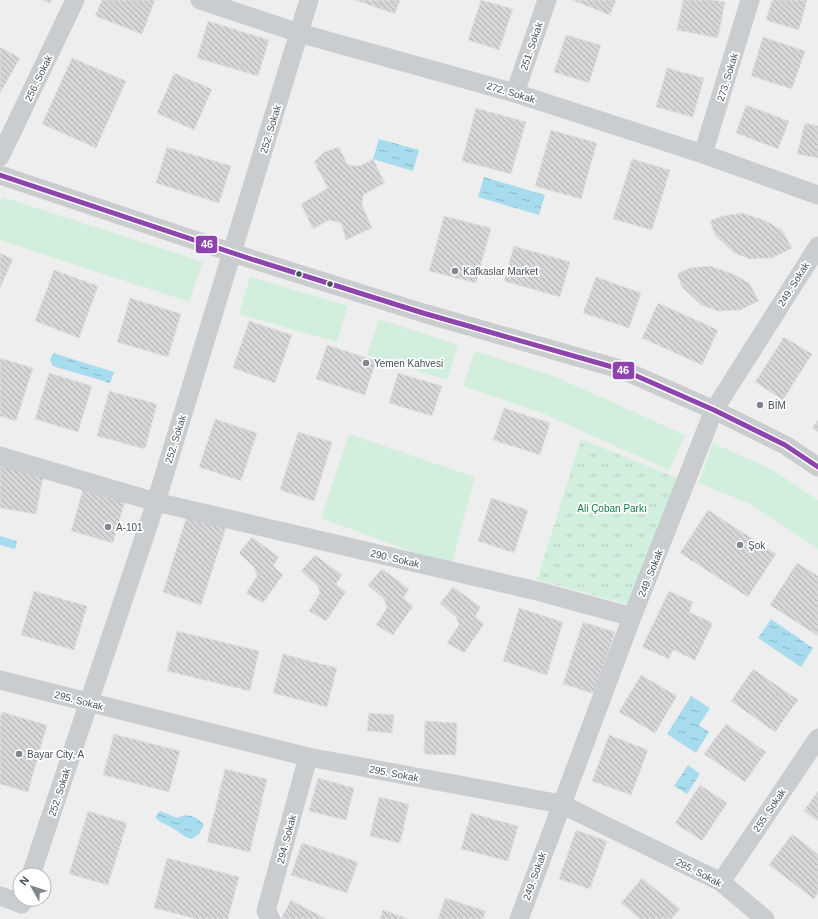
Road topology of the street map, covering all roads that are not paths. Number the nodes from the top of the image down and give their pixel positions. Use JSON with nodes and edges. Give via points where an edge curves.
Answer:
{"nodes":[{"id":1,"x":75,"y":0,"type":"edge"},
{"id":2,"x":200,"y":0,"type":"edge"},
{"id":3,"x":309,"y":0,"type":"edge"},
{"id":4,"x":547,"y":0,"type":"edge"},
{"id":5,"x":750,"y":0,"type":"edge"},
{"id":6,"x":299,"y":33,"type":"junction"},
{"id":7,"x":515,"y":93,"type":"junction"},
{"id":8,"x":703,"y":154,"type":"junction"},
{"id":9,"x":0,"y":157,"type":"edge"},
{"id":10,"x":0,"y":175,"type":"edge"},
{"id":11,"x":818,"y":195,"type":"edge"},
{"id":12,"x":818,"y":246,"type":"edge"},
{"id":13,"x":232,"y":252,"type":"junction"},
{"id":14,"x":714,"y":410,"type":"junction"},
{"id":15,"x":0,"y":456,"type":"edge"},
{"id":16,"x":818,"y":468,"type":"edge"},
{"id":17,"x":156,"y":502,"type":"junction"},
{"id":18,"x":632,"y":617,"type":"junction"},
{"id":19,"x":0,"y":680,"type":"edge"},
{"id":20,"x":88,"y":703,"type":"junction"},
{"id":21,"x":818,"y":738,"type":"edge"},
{"id":22,"x":308,"y":757,"type":"junction"},
{"id":23,"x":561,"y":804,"type":"junction"},
{"id":24,"x":34,"y":867,"type":"edge"},
{"id":25,"x":721,"y":882,"type":"junction"},
{"id":26,"x":0,"y":896,"type":"edge"},
{"id":27,"x":12,"y":902,"type":"edge"},
{"id":28,"x":271,"y":919,"type":"edge"},
{"id":29,"x":519,"y":919,"type":"edge"},
{"id":30,"x":765,"y":919,"type":"edge"}],
"edges":[{"from":1,"to":9,"type":"street","name":"256. Sokak"},
{"from":2,"to":6,"type":"street","name":"272. Sokak"},
{"from":3,"to":6,"type":"street","name":"252. Sokak"},
{"from":4,"to":7,"type":"street","name":"251. Sokak"},
{"from":5,"to":8,"type":"street","name":"273. Sokak"},
{"from":6,"to":7,"type":"street","name":"272. Sokak"},
{"from":6,"to":13,"type":"street","name":"252. Sokak"},
{"from":7,"to":8,"type":"street","name":"272. Sokak"},
{"from":8,"to":11,"type":"street","name":"272. Sokak"},
{"from":10,"to":13,"type":"street"},
{"from":12,"to":14,"type":"street","name":"249. Sokak"},
{"from":13,"to":14,"type":"street","via":[[415,310],[623,370]]},
{"from":13,"to":17,"type":"street","name":"252. Sokak"},
{"from":14,"to":16,"type":"street","via":[[785,445]]},
{"from":14,"to":18,"type":"street","name":"249. Sokak"},
{"from":15,"to":17,"type":"street","name":"290. Sokak"},
{"from":17,"to":18,"type":"street","name":"290. Sokak","via":[[541,592]]},
{"from":17,"to":20,"type":"street","name":"252. Sokak"},
{"from":18,"to":23,"type":"street","name":"249. Sokak"},
{"from":19,"to":20,"type":"street","name":"295. Sokak"},
{"from":20,"to":22,"type":"street","name":"295. Sokak"},
{"from":20,"to":24,"type":"street","name":"252. Sokak"},
{"from":21,"to":25,"type":"street","name":"255. Sokak"},
{"from":22,"to":23,"type":"street","name":"295. Sokak"},
{"from":22,"to":28,"type":"street","name":"294. Sokak","via":[[266,911]]},
{"from":23,"to":25,"type":"street","name":"295. Sokak"},
{"from":23,"to":29,"type":"street","name":"249. Sokak"},
{"from":25,"to":30,"type":"street","name":"295. Sokak"},
{"from":26,"to":27,"type":"street"}]}
